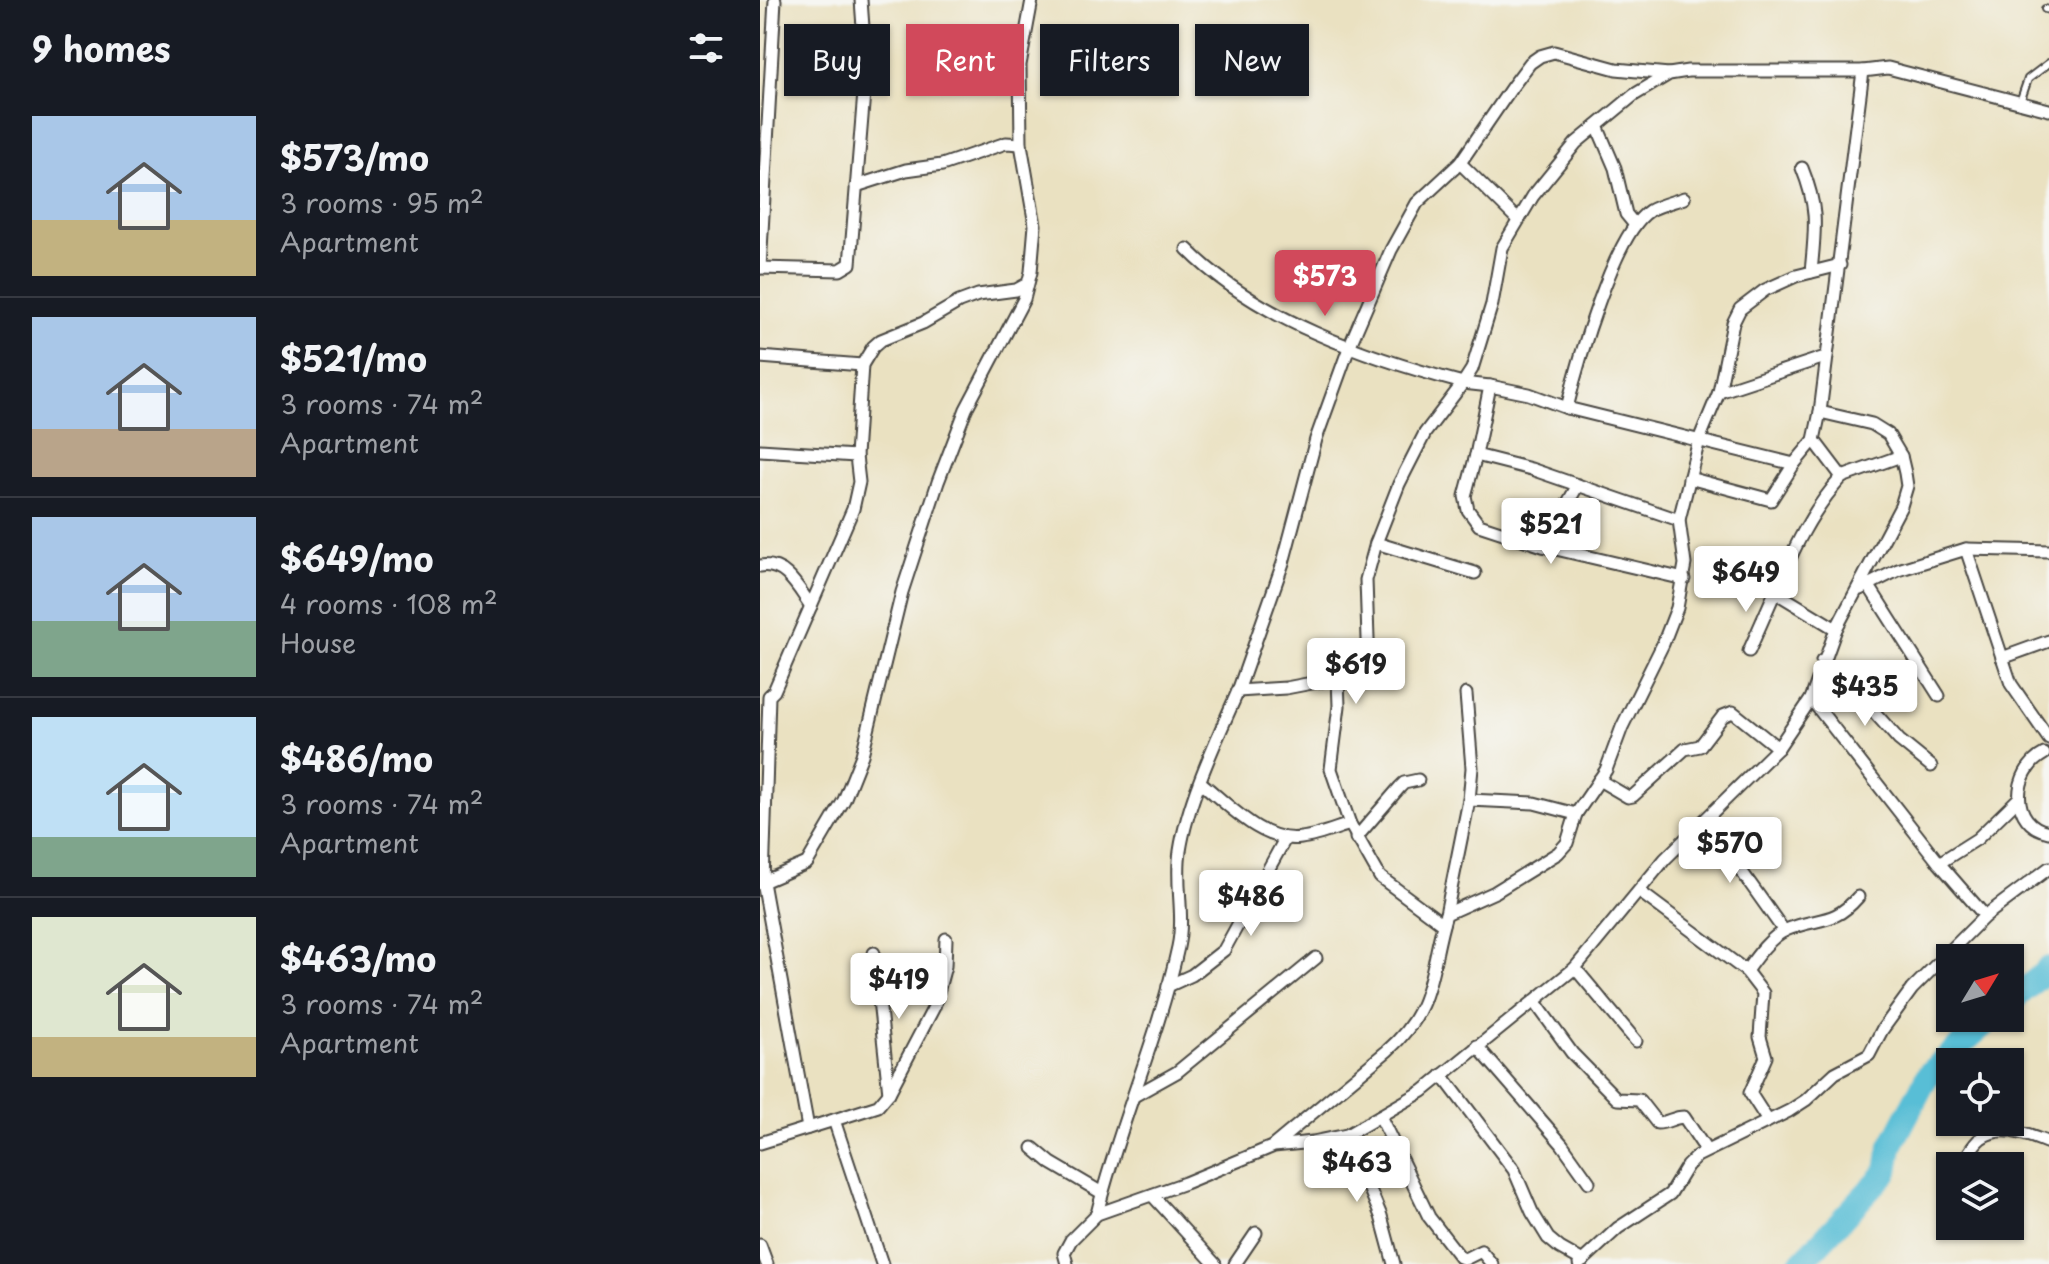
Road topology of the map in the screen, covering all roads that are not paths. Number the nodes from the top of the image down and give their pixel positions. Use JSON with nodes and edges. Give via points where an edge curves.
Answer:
{"nodes":[{"id":1,"x":775,"y":0,"type":"edge"},
{"id":2,"x":861,"y":0,"type":"edge"},
{"id":3,"x":1032,"y":0,"type":"edge"},
{"id":4,"x":2049,"y":63,"type":"edge"},
{"id":5,"x":1863,"y":71,"type":"junction"},
{"id":6,"x":1669,"y":74,"type":"junction"},
{"id":7,"x":2020,"y":102,"type":"junction"},
{"id":8,"x":2049,"y":110,"type":"edge"},
{"id":9,"x":1597,"y":126,"type":"junction"},
{"id":10,"x":1021,"y":144,"type":"junction"},
{"id":11,"x":1460,"y":163,"type":"junction"},
{"id":12,"x":1802,"y":168,"type":"dead end"},
{"id":13,"x":856,"y":186,"type":"junction"},
{"id":14,"x":1684,"y":198,"type":"dead end"},
{"id":15,"x":1518,"y":220,"type":"junction"},
{"id":16,"x":1635,"y":225,"type":"junction"},
{"id":17,"x":1187,"y":249,"type":"dead end"},
{"id":18,"x":1840,"y":265,"type":"junction"},
{"id":19,"x":760,"y":268,"type":"edge"},
{"id":20,"x":1811,"y":272,"type":"junction"},
{"id":21,"x":1027,"y":284,"type":"junction"},
{"id":22,"x":1350,"y":345,"type":"junction"},
{"id":23,"x":760,"y":357,"type":"edge"},
{"id":24,"x":1825,"y":357,"type":"junction"},
{"id":25,"x":862,"y":365,"type":"junction"},
{"id":26,"x":1463,"y":383,"type":"junction"},
{"id":27,"x":1490,"y":386,"type":"junction"},
{"id":28,"x":1719,"y":392,"type":"junction"},
{"id":29,"x":1567,"y":408,"type":"junction"},
{"id":30,"x":1820,"y":412,"type":"junction"},
{"id":31,"x":1699,"y":440,"type":"junction"},
{"id":32,"x":1814,"y":440,"type":"junction"},
{"id":33,"x":760,"y":450,"type":"edge"},
{"id":34,"x":1476,"y":455,"type":"junction"},
{"id":35,"x":856,"y":456,"type":"junction"},
{"id":36,"x":1901,"y":456,"type":"junction"},
{"id":37,"x":1794,"y":464,"type":"junction"},
{"id":38,"x":1842,"y":477,"type":"junction"},
{"id":39,"x":1689,"y":478,"type":"junction"},
{"id":40,"x":1578,"y":485,"type":"junction"},
{"id":41,"x":1679,"y":520,"type":"junction"},
{"id":42,"x":1376,"y":543,"type":"junction"},
{"id":43,"x":1543,"y":546,"type":"junction"},
{"id":44,"x":1966,"y":549,"type":"junction"},
{"id":45,"x":2049,"y":551,"type":"edge"},
{"id":46,"x":760,"y":566,"type":"edge"},
{"id":47,"x":1475,"y":573,"type":"dead end"},
{"id":48,"x":1684,"y":579,"type":"junction"},
{"id":49,"x":1867,"y":583,"type":"junction"},
{"id":50,"x":1856,"y":591,"type":"junction"},
{"id":51,"x":1775,"y":592,"type":"junction"},
{"id":52,"x":811,"y":606,"type":"junction"},
{"id":53,"x":1836,"y":629,"type":"junction"},
{"id":54,"x":2049,"y":641,"type":"edge"},
{"id":55,"x":1749,"y":651,"type":"dead end"},
{"id":56,"x":2002,"y":658,"type":"junction"},
{"id":57,"x":1822,"y":661,"type":"junction"},
{"id":58,"x":1338,"y":678,"type":"junction"},
{"id":59,"x":1238,"y":691,"type":"junction"},
{"id":60,"x":1466,"y":694,"type":"dead end"},
{"id":61,"x":1939,"y":696,"type":"dead end"},
{"id":62,"x":764,"y":697,"type":"edge"},
{"id":63,"x":1811,"y":699,"type":"junction"},
{"id":64,"x":2049,"y":739,"type":"edge"},
{"id":65,"x":1778,"y":748,"type":"junction"},
{"id":66,"x":2047,"y":755,"type":"edge"},
{"id":67,"x":1931,"y":766,"type":"dead end"},
{"id":68,"x":1418,"y":780,"type":"dead end"},
{"id":69,"x":1599,"y":780,"type":"junction"},
{"id":70,"x":1200,"y":782,"type":"junction"},
{"id":71,"x":2018,"y":799,"type":"junction"},
{"id":72,"x":1469,"y":800,"type":"junction"},
{"id":73,"x":1576,"y":814,"type":"junction"},
{"id":74,"x":1705,"y":820,"type":"junction"},
{"id":75,"x":1350,"y":824,"type":"junction"},
{"id":76,"x":2049,"y":832,"type":"edge"},
{"id":77,"x":1356,"y":838,"type":"junction"},
{"id":78,"x":1285,"y":839,"type":"junction"},
{"id":79,"x":1939,"y":863,"type":"junction"},
{"id":80,"x":2049,"y":868,"type":"edge"},
{"id":81,"x":762,"y":883,"type":"edge"},
{"id":82,"x":1640,"y":892,"type":"junction"},
{"id":83,"x":1858,"y":897,"type":"dead end"},
{"id":84,"x":1985,"y":916,"type":"junction"},
{"id":85,"x":1444,"y":919,"type":"junction"},
{"id":86,"x":1784,"y":931,"type":"junction"},
{"id":87,"x":946,"y":939,"type":"dead end"},
{"id":88,"x":874,"y":953,"type":"dead end"},
{"id":89,"x":1316,"y":958,"type":"dead end"},
{"id":90,"x":1575,"y":968,"type":"junction"},
{"id":91,"x":1746,"y":971,"type":"junction"},
{"id":92,"x":1168,"y":986,"type":"junction"},
{"id":93,"x":1535,"y":1002,"type":"junction"},
{"id":94,"x":1636,"y":1041,"type":"dead end"},
{"id":95,"x":1477,"y":1046,"type":"junction"},
{"id":96,"x":1442,"y":1075,"type":"junction"},
{"id":97,"x":889,"y":1093,"type":"junction"},
{"id":98,"x":1134,"y":1096,"type":"junction"},
{"id":99,"x":1380,"y":1116,"type":"junction"},
{"id":100,"x":834,"y":1120,"type":"junction"},
{"id":101,"x":1768,"y":1121,"type":"junction"},
{"id":102,"x":808,"y":1128,"type":"junction"},
{"id":103,"x":1347,"y":1135,"type":"junction"},
{"id":104,"x":760,"y":1143,"type":"edge"},
{"id":105,"x":2049,"y":1143,"type":"edge"},
{"id":106,"x":1274,"y":1146,"type":"junction"},
{"id":107,"x":1033,"y":1148,"type":"dead end"},
{"id":108,"x":1706,"y":1150,"type":"junction"},
{"id":109,"x":1970,"y":1152,"type":"edge"},
{"id":110,"x":1589,"y":1182,"type":"dead end"},
{"id":111,"x":1102,"y":1193,"type":"junction"},
{"id":112,"x":1152,"y":1195,"type":"junction"},
{"id":113,"x":1097,"y":1214,"type":"junction"},
{"id":114,"x":1256,"y":1233,"type":"dead end"},
{"id":115,"x":760,"y":1245,"type":"edge"},
{"id":116,"x":1581,"y":1262,"type":"edge"},
{"id":117,"x":767,"y":1264,"type":"edge"},
{"id":118,"x":882,"y":1264,"type":"edge"},
{"id":119,"x":1067,"y":1264,"type":"edge"},
{"id":120,"x":1215,"y":1264,"type":"edge"},
{"id":121,"x":1235,"y":1264,"type":"edge"},
{"id":122,"x":1394,"y":1264,"type":"edge"},
{"id":123,"x":1492,"y":1264,"type":"edge"}],
"edges":[{"from":1,"to":19,"type":"street"},
{"from":2,"to":13,"type":"street","via":[[866,68]]},
{"from":3,"to":10,"type":"street","via":[[1020,65]]},
{"from":4,"to":7,"type":"lane","via":[[2028,79]]},
{"from":5,"to":6,"type":"street"},
{"from":5,"to":7,"type":"street","via":[[1888,68]]},
{"from":5,"to":18,"type":"street"},
{"from":6,"to":9,"type":"street"},
{"from":6,"to":11,"type":"street","via":[[1616,69],[1554,52],[1540,56]]},
{"from":7,"to":8,"type":"street"},
{"from":9,"to":15,"type":"street","via":[[1576,143]]},
{"from":9,"to":16,"type":"street","via":[[1626,214]]},
{"from":10,"to":13,"type":"street","via":[[1006,143]]},
{"from":10,"to":21,"type":"street","via":[[1035,225]]},
{"from":11,"to":15,"type":"street"},
{"from":11,"to":22,"type":"street","via":[[1408,218]]},
{"from":12,"to":20,"type":"street","via":[[1814,197]]},
{"from":13,"to":19,"type":"street","via":[[846,268]]},
{"from":14,"to":16,"type":"street","via":[[1650,211]]},
{"from":15,"to":26,"type":"street","via":[[1502,248],[1492,304]]},
{"from":16,"to":29,"type":"street","via":[[1594,318]]},
{"from":17,"to":22,"type":"street","via":[[1234,288],[1311,331]]},
{"from":18,"to":20,"type":"street"},
{"from":18,"to":24,"type":"street"},
{"from":20,"to":28,"type":"street","via":[[1765,290],[1740,309]]},
{"from":21,"to":25,"type":"street","via":[[959,302],[881,340]]},
{"from":21,"to":81,"type":"street","via":[[966,409],[938,482],[902,592],[862,755],[844,800],[807,863]]},
{"from":22,"to":26,"type":"street"},
{"from":22,"to":59,"type":"street"},
{"from":23,"to":25,"type":"street"},
{"from":24,"to":28,"type":"street"},
{"from":24,"to":30,"type":"street"},
{"from":25,"to":35,"type":"street"},
{"from":26,"to":27,"type":"street"},
{"from":26,"to":42,"type":"street","via":[[1425,433]]},
{"from":27,"to":29,"type":"street"},
{"from":27,"to":34,"type":"street"},
{"from":28,"to":31,"type":"street"},
{"from":29,"to":31,"type":"street"},
{"from":30,"to":32,"type":"street"},
{"from":30,"to":36,"type":"street","via":[[1872,424],[1888,434]]},
{"from":31,"to":37,"type":"street"},
{"from":31,"to":39,"type":"street"},
{"from":32,"to":37,"type":"street"},
{"from":32,"to":38,"type":"street"},
{"from":33,"to":35,"type":"street"},
{"from":34,"to":40,"type":"street"},
{"from":34,"to":43,"type":"street","via":[[1465,496],[1472,518]]},
{"from":35,"to":52,"type":"street","via":[[859,482],[853,509]]},
{"from":36,"to":38,"type":"street"},
{"from":36,"to":50,"type":"street","via":[[1907,486],[1901,506]]},
{"from":37,"to":39,"type":"street","via":[[1771,500]]},
{"from":38,"to":51,"type":"street","via":[[1810,518]]},
{"from":39,"to":41,"type":"street"},
{"from":40,"to":41,"type":"street"},
{"from":40,"to":43,"type":"street"},
{"from":41,"to":48,"type":"street"},
{"from":42,"to":47,"type":"street"},
{"from":42,"to":58,"type":"street","via":[[1366,580],[1369,668]]},
{"from":43,"to":48,"type":"street"},
{"from":44,"to":45,"type":"street"},
{"from":44,"to":49,"type":"street"},
{"from":44,"to":56,"type":"street"},
{"from":46,"to":52,"type":"street","via":[[779,567]]},
{"from":48,"to":69,"type":"street","via":[[1663,644]]},
{"from":49,"to":50,"type":"street"},
{"from":49,"to":61,"type":"street"},
{"from":50,"to":53,"type":"street"},
{"from":51,"to":53,"type":"street"},
{"from":51,"to":55,"type":"street"},
{"from":52,"to":62,"type":"street","via":[[774,691]]},
{"from":53,"to":57,"type":"street"},
{"from":54,"to":56,"type":"street"},
{"from":56,"to":64,"type":"street","via":[[2011,684]]},
{"from":57,"to":63,"type":"street"},
{"from":57,"to":67,"type":"street"},
{"from":58,"to":59,"type":"street"},
{"from":58,"to":75,"type":"street","via":[[1331,769]]},
{"from":59,"to":70,"type":"street"},
{"from":60,"to":72,"type":"street"},
{"from":62,"to":81,"type":"street"},
{"from":63,"to":65,"type":"street"},
{"from":63,"to":79,"type":"street"},
{"from":65,"to":69,"type":"street","via":[[1733,712],[1723,716],[1700,746],[1685,749],[1633,796]]},
{"from":65,"to":74,"type":"street"},
{"from":66,"to":71,"type":"street","via":[[2028,768]]},
{"from":68,"to":77,"type":"street","via":[[1404,783]]},
{"from":69,"to":73,"type":"street"},
{"from":70,"to":78,"type":"street","via":[[1258,827]]},
{"from":70,"to":92,"type":"street","via":[[1180,851],[1179,945]]},
{"from":71,"to":76,"type":"street","via":[[2030,821]]},
{"from":71,"to":79,"type":"street","via":[[1977,839]]},
{"from":72,"to":73,"type":"street","via":[[1534,803]]},
{"from":72,"to":85,"type":"street"},
{"from":73,"to":85,"type":"street","via":[[1558,853]]},
{"from":74,"to":82,"type":"street"},
{"from":74,"to":86,"type":"street"},
{"from":75,"to":77,"type":"street"},
{"from":75,"to":78,"type":"street"},
{"from":77,"to":85,"type":"street","via":[[1380,877]]},
{"from":78,"to":92,"type":"street","via":[[1224,950]]},
{"from":79,"to":84,"type":"street"},
{"from":80,"to":84,"type":"street"},
{"from":81,"to":102,"type":"street"},
{"from":82,"to":90,"type":"street"},
{"from":82,"to":91,"type":"street"},
{"from":83,"to":86,"type":"street","via":[[1834,918]]},
{"from":84,"to":101,"type":"street","via":[[1918,981],[1869,1055]]},
{"from":85,"to":106,"type":"street","via":[[1418,1017],[1403,1037]]},
{"from":86,"to":91,"type":"street"},
{"from":87,"to":97,"type":"street","via":[[934,1007]]},
{"from":88,"to":97,"type":"street"},
{"from":89,"to":98,"type":"street","via":[[1177,1072]]},
{"from":90,"to":93,"type":"street"},
{"from":90,"to":94,"type":"street"},
{"from":91,"to":101,"type":"street","via":[[1763,993],[1760,1037],[1766,1057],[1750,1093]]},
{"from":92,"to":98,"type":"street"},
{"from":93,"to":95,"type":"street"},
{"from":93,"to":108,"type":"street","via":[[1572,1053],[1617,1099],[1639,1100],[1657,1123],[1684,1117]]},
{"from":95,"to":96,"type":"street"},
{"from":95,"to":110,"type":"street"},
{"from":96,"to":99,"type":"street"},
{"from":96,"to":116,"type":"street","via":[[1514,1170],[1548,1238]]},
{"from":97,"to":100,"type":"street","via":[[878,1106]]},
{"from":98,"to":111,"type":"street"},
{"from":99,"to":103,"type":"street"},
{"from":99,"to":123,"type":"street","via":[[1429,1217],[1460,1257],[1481,1251]]},
{"from":100,"to":102,"type":"street"},
{"from":100,"to":118,"type":"street"},
{"from":101,"to":108,"type":"street"},
{"from":102,"to":104,"type":"street"},
{"from":103,"to":106,"type":"street"},
{"from":103,"to":122,"type":"street","via":[[1381,1216]]},
{"from":105,"to":109,"type":"street","via":[[2017,1131],[1994,1133],[1980,1139]]},
{"from":106,"to":112,"type":"street"},
{"from":107,"to":111,"type":"street"},
{"from":108,"to":116,"type":"street","via":[[1687,1166],[1670,1194],[1618,1228]]},
{"from":111,"to":113,"type":"street"},
{"from":112,"to":113,"type":"street"},
{"from":112,"to":120,"type":"street"},
{"from":113,"to":119,"type":"street","via":[[1071,1240],[1064,1253]]},
{"from":114,"to":121,"type":"street"},
{"from":115,"to":117,"type":"street"}]}
